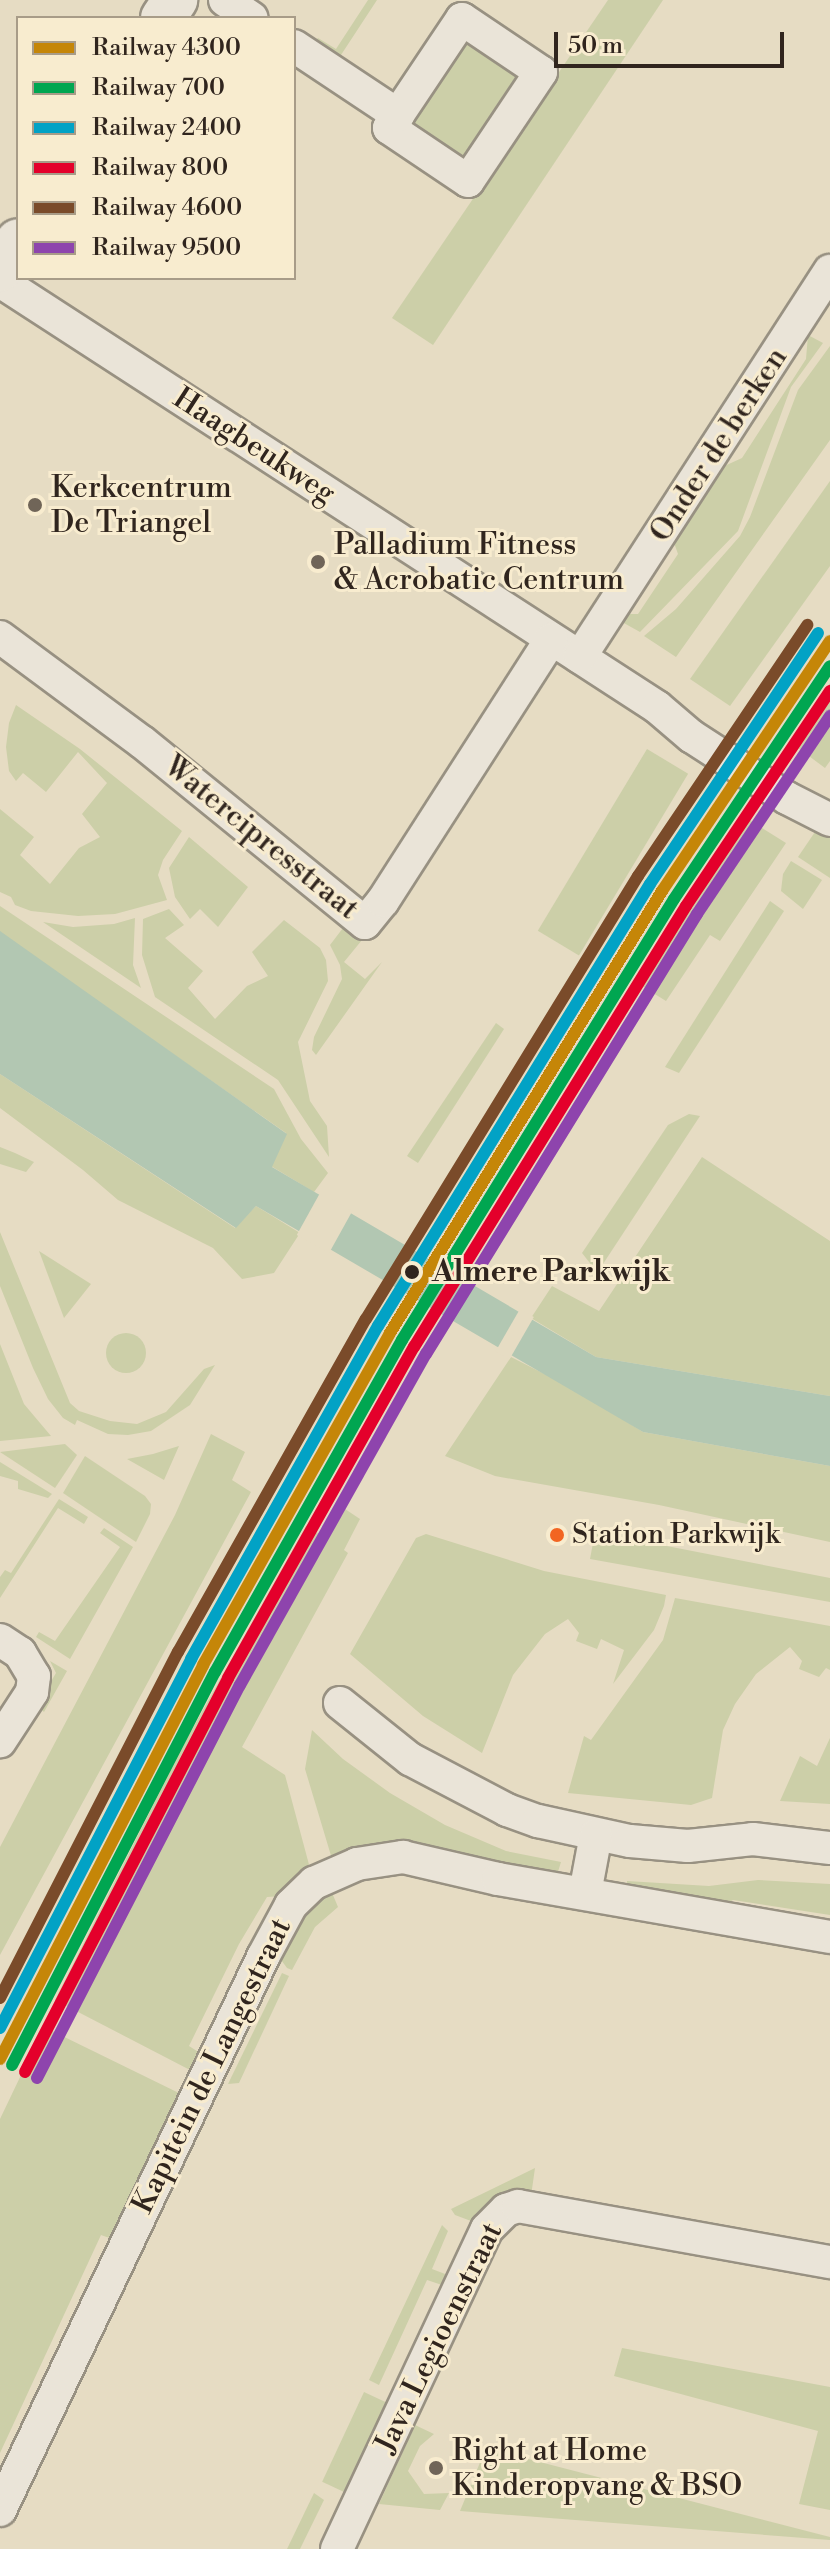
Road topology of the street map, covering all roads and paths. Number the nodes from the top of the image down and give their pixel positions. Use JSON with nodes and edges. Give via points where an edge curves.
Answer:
{"nodes":[{"id":1,"x":296,"y":47,"type":"edge"},
{"id":2,"x":398,"y":115,"type":"junction"},
{"id":3,"x":16,"y":244,"type":"edge"},
{"id":4,"x":0,"y":269,"type":"edge"},
{"id":5,"x":830,"y":271,"type":"edge"},
{"id":6,"x":0,"y":281,"type":"edge"},
{"id":7,"x":0,"y":637,"type":"edge"},
{"id":8,"x":551,"y":639,"type":"junction"},
{"id":9,"x":580,"y":657,"type":"junction"},
{"id":10,"x":830,"y":820,"type":"edge"},
{"id":11,"x":10,"y":1646,"type":"edge"},
{"id":12,"x":340,"y":1703,"type":"dead end"},
{"id":13,"x":0,"y":1741,"type":"edge"},
{"id":14,"x":596,"y":1835,"type":"junction"},
{"id":15,"x":830,"y":1848,"type":"edge"},
{"id":16,"x":585,"y":1893,"type":"junction"},
{"id":17,"x":830,"y":1937,"type":"edge"},
{"id":18,"x":830,"y":2262,"type":"edge"},
{"id":19,"x":0,"y":2510,"type":"edge"},
{"id":20,"x":337,"y":2549,"type":"edge"}],
"edges":[{"from":1,"to":2,"type":"street"},
{"from":2,"to":2,"type":"street","via":[[462,19],[541,72],[468,181],[389,128]]},
{"from":3,"to":4,"type":"street"},
{"from":5,"to":9,"type":"street","name":"Onder de berken"},
{"from":6,"to":8,"type":"street","name":"Haagbeukweg"},
{"from":7,"to":8,"type":"street","name":"Watercipresstraat","via":[[142,742],[365,923]]},
{"from":8,"to":9,"type":"street","name":"Haagbeukweg"},
{"from":9,"to":10,"type":"street","name":"Haagbeukweg","via":[[763,783]]},
{"from":11,"to":13,"type":"street","via":[[34,1676],[32,1692]]},
{"from":12,"to":14,"type":"street","via":[[410,1759],[474,1793],[538,1821]]},
{"from":14,"to":15,"type":"street","via":[[688,1846],[753,1839]]},
{"from":14,"to":16,"type":"street"},
{"from":16,"to":17,"type":"street","name":"Kapitein de Langestraat"},
{"from":16,"to":19,"type":"street","name":"Kapitein de Langestraat","via":[[392,1858],[330,1874],[291,1905]]},
{"from":18,"to":20,"type":"street","name":"Java Legioenstraat","via":[[518,2206],[506,2210],[485,2234]]}]}
